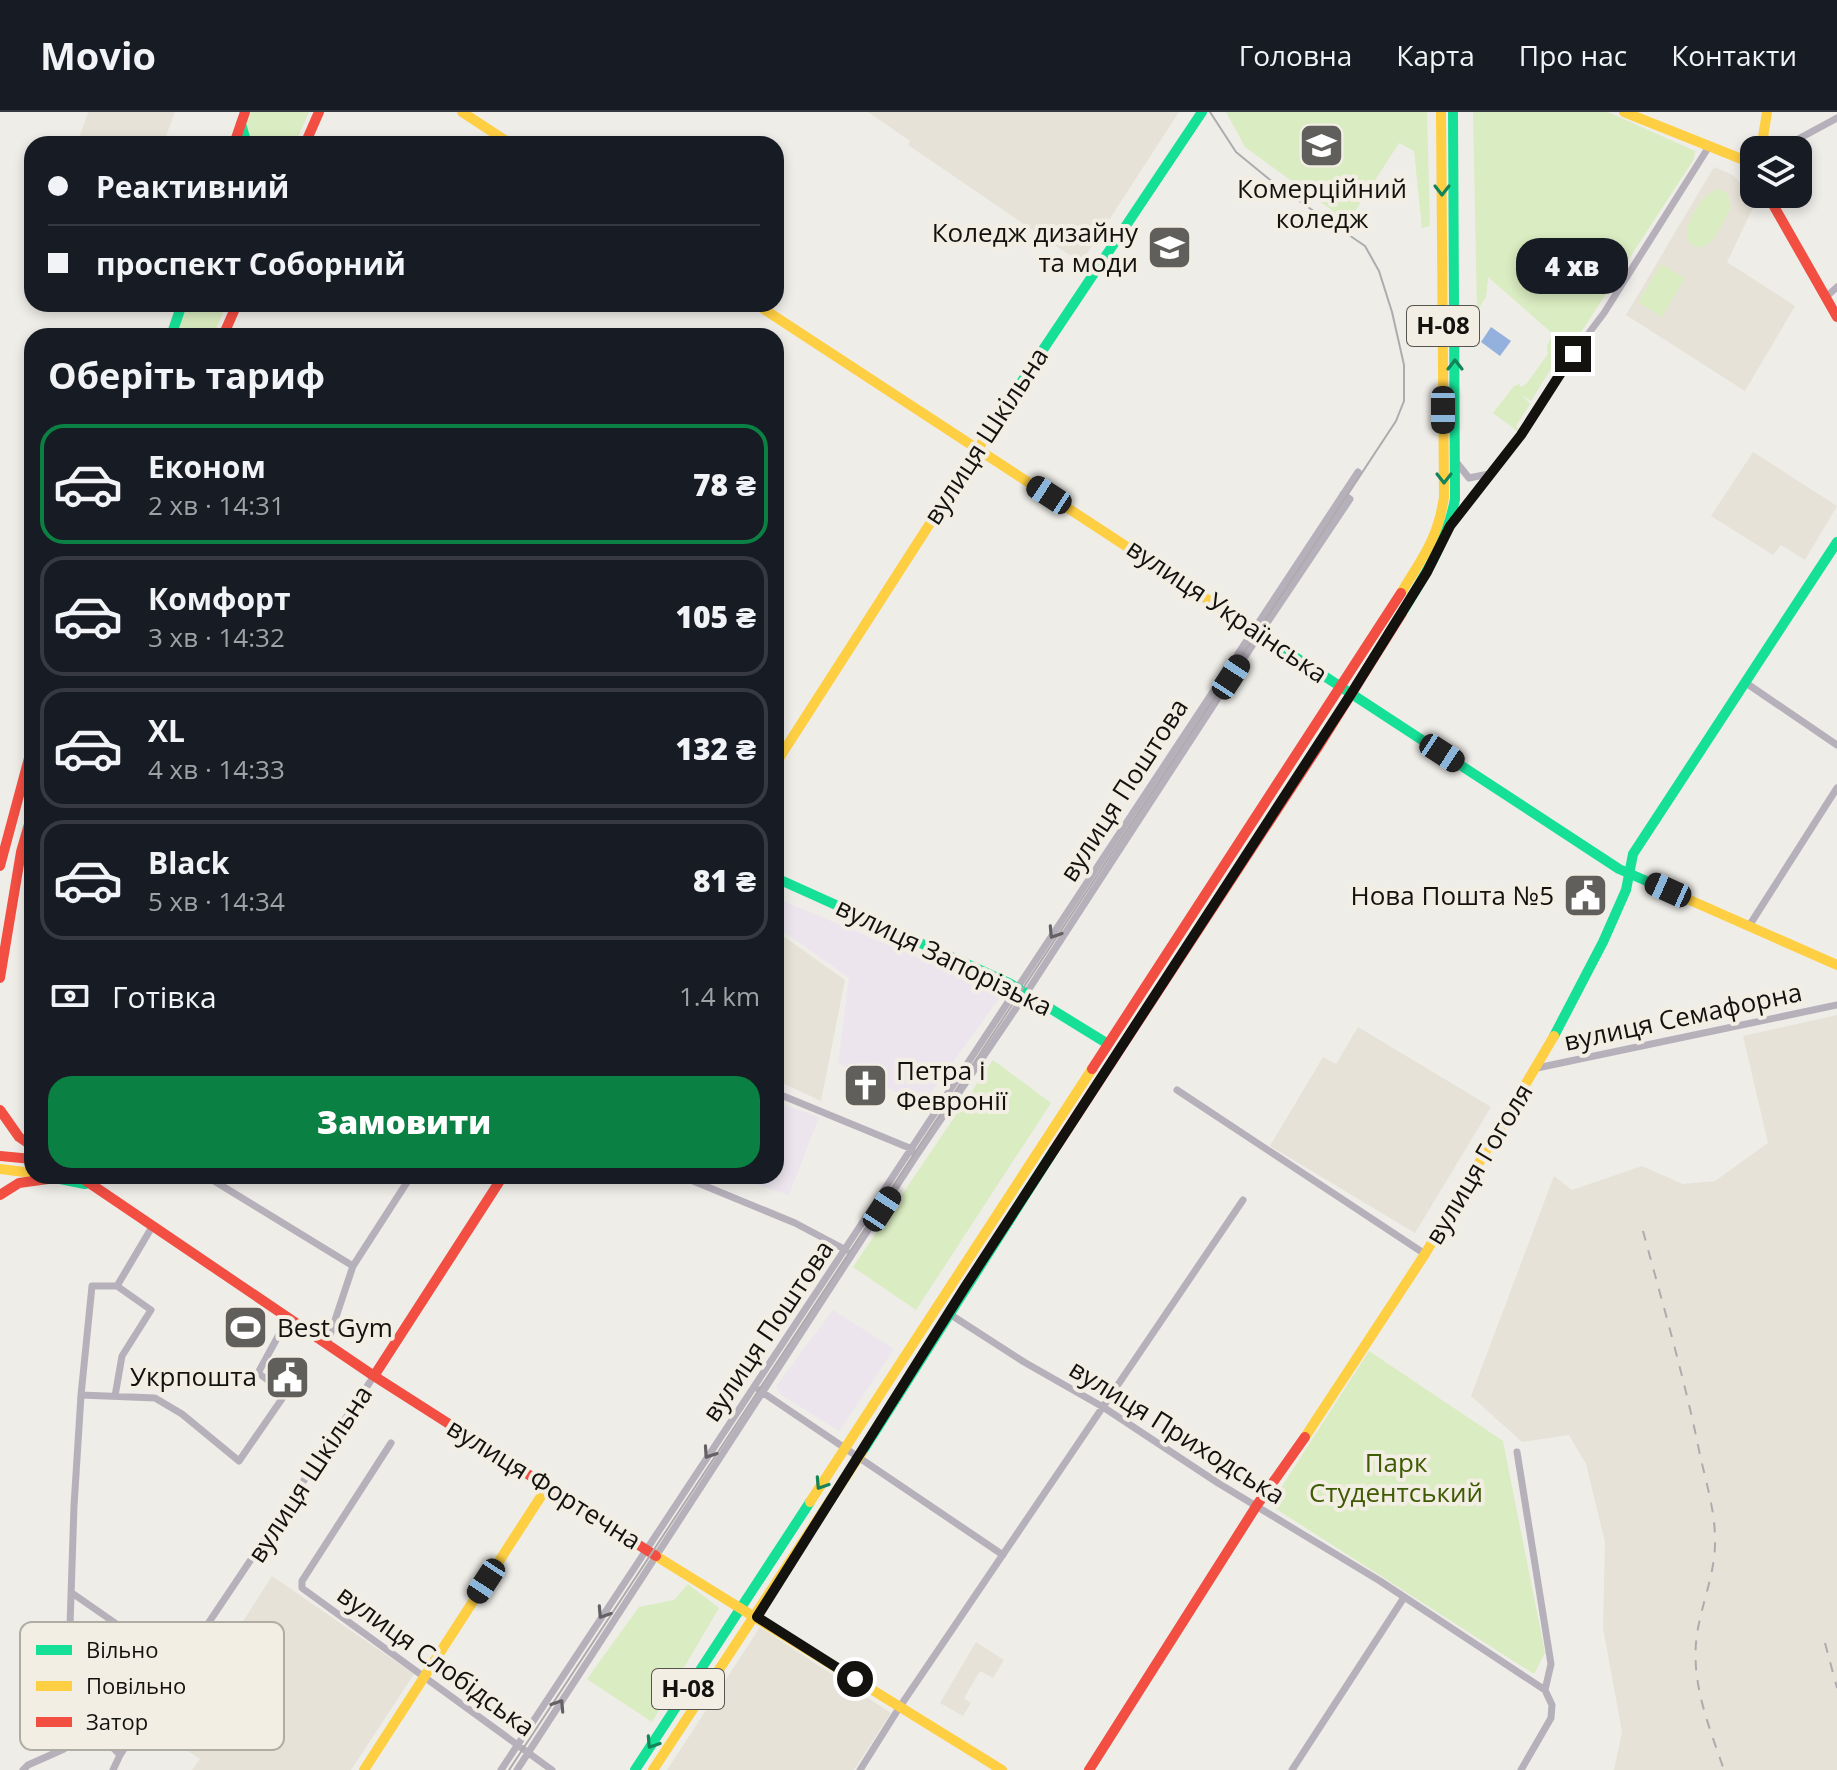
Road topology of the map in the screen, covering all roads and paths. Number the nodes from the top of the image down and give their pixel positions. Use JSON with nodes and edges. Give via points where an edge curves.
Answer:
{"nodes":[{"id":1,"x":245,"y":112,"type":"edge"},
{"id":2,"x":462,"y":112,"type":"edge"},
{"id":3,"x":1202,"y":112,"type":"edge"},
{"id":4,"x":1441,"y":112,"type":"edge"},
{"id":5,"x":1453,"y":112,"type":"edge"},
{"id":6,"x":1625,"y":112,"type":"edge"},
{"id":7,"x":1767,"y":112,"type":"edge"},
{"id":8,"x":318,"y":113,"type":"edge"},
{"id":9,"x":1837,"y":118,"type":"edge"},
{"id":10,"x":241,"y":123,"type":"junction"},
{"id":11,"x":237,"y":136,"type":"edge"},
{"id":12,"x":245,"y":136,"type":"edge"},
{"id":13,"x":308,"y":136,"type":"edge"},
{"id":14,"x":499,"y":136,"type":"edge"},
{"id":15,"x":1763,"y":136,"type":"edge"},
{"id":16,"x":1804,"y":136,"type":"edge"},
{"id":17,"x":1708,"y":148,"type":"junction"},
{"id":18,"x":1740,"y":159,"type":"edge"},
{"id":19,"x":1775,"y":208,"type":"edge"},
{"id":20,"x":1837,"y":287,"type":"edge"},
{"id":21,"x":1826,"y":297,"type":"junction"},
{"id":22,"x":768,"y":312,"type":"edge"},
{"id":23,"x":1837,"y":317,"type":"edge"},
{"id":24,"x":977,"y":448,"type":"junction"},
{"id":25,"x":1456,"y":460,"type":"junction"},
{"id":26,"x":1358,"y":472,"type":"dead end"},
{"id":27,"x":1491,"y":474,"type":"junction"},
{"id":28,"x":1450,"y":526,"type":"junction"},
{"id":29,"x":1837,"y":542,"type":"edge"},
{"id":30,"x":1258,"y":630,"type":"junction"},
{"id":31,"x":1746,"y":683,"type":"junction"},
{"id":32,"x":1340,"y":686,"type":"junction"},
{"id":33,"x":1351,"y":694,"type":"junction"},
{"id":34,"x":1837,"y":745,"type":"edge"},
{"id":35,"x":784,"y":750,"type":"edge"},
{"id":36,"x":24,"y":777,"type":"edge"},
{"id":37,"x":1837,"y":788,"type":"edge"},
{"id":38,"x":24,"y":842,"type":"edge"},
{"id":39,"x":1235,"y":848,"type":"junction"},
{"id":40,"x":1246,"y":855,"type":"junction"},
{"id":41,"x":0,"y":866,"type":"edge"},
{"id":42,"x":1629,"y":873,"type":"junction"},
{"id":43,"x":784,"y":882,"type":"edge"},
{"id":44,"x":1749,"y":926,"type":"junction"},
{"id":45,"x":1837,"y":965,"type":"edge"},
{"id":46,"x":0,"y":978,"type":"edge"},
{"id":47,"x":1022,"y":990,"type":"junction"},
{"id":48,"x":1837,"y":1005,"type":"edge"},
{"id":49,"x":1113,"y":1047,"type":"junction"},
{"id":50,"x":1537,"y":1068,"type":"junction"},
{"id":51,"x":1177,"y":1090,"type":"dead end"},
{"id":52,"x":784,"y":1096,"type":"edge"},
{"id":53,"x":0,"y":1110,"type":"edge"},
{"id":54,"x":24,"y":1140,"type":"edge"},
{"id":55,"x":914,"y":1153,"type":"junction"},
{"id":56,"x":0,"y":1156,"type":"edge"},
{"id":57,"x":24,"y":1158,"type":"edge"},
{"id":58,"x":0,"y":1169,"type":"edge"},
{"id":59,"x":24,"y":1172,"type":"edge"},
{"id":60,"x":24,"y":1182,"type":"edge"},
{"id":61,"x":81,"y":1184,"type":"edge"},
{"id":62,"x":90,"y":1184,"type":"edge"},
{"id":63,"x":219,"y":1184,"type":"edge"},
{"id":64,"x":406,"y":1184,"type":"edge"},
{"id":65,"x":498,"y":1184,"type":"edge"},
{"id":66,"x":700,"y":1184,"type":"edge"},
{"id":67,"x":94,"y":1187,"type":"junction"},
{"id":68,"x":0,"y":1195,"type":"edge"},
{"id":69,"x":1243,"y":1200,"type":"dead end"},
{"id":70,"x":152,"y":1227,"type":"junction"},
{"id":71,"x":846,"y":1250,"type":"junction"},
{"id":72,"x":1425,"y":1254,"type":"junction"},
{"id":73,"x":353,"y":1266,"type":"junction"},
{"id":74,"x":117,"y":1286,"type":"junction"},
{"id":75,"x":948,"y":1313,"type":"junction"},
{"id":76,"x":288,"y":1318,"type":"junction"},
{"id":77,"x":327,"y":1344,"type":"junction"},
{"id":78,"x":374,"y":1376,"type":"junction"},
{"id":79,"x":754,"y":1387,"type":"junction"},
{"id":80,"x":762,"y":1392,"type":"junction"},
{"id":81,"x":81,"y":1395,"type":"junction"},
{"id":82,"x":115,"y":1396,"type":"junction"},
{"id":83,"x":1103,"y":1407,"type":"junction"},
{"id":84,"x":391,"y":1443,"type":"dead end"},
{"id":85,"x":844,"y":1448,"type":"junction"},
{"id":86,"x":1517,"y":1452,"type":"dead end"},
{"id":87,"x":858,"y":1457,"type":"junction"},
{"id":88,"x":547,"y":1487,"type":"junction"},
{"id":89,"x":1257,"y":1505,"type":"junction"},
{"id":90,"x":646,"y":1548,"type":"junction"},
{"id":91,"x":1003,"y":1555,"type":"junction"},
{"id":92,"x":656,"y":1556,"type":"junction"},
{"id":93,"x":72,"y":1593,"type":"junction"},
{"id":94,"x":1403,"y":1599,"type":"junction"},
{"id":95,"x":741,"y":1608,"type":"junction"},
{"id":96,"x":757,"y":1617,"type":"junction"},
{"id":97,"x":71,"y":1622,"type":"edge"},
{"id":98,"x":114,"y":1622,"type":"edge"},
{"id":99,"x":209,"y":1622,"type":"edge"},
{"id":100,"x":425,"y":1676,"type":"junction"},
{"id":101,"x":1545,"y":1690,"type":"junction"},
{"id":102,"x":899,"y":1708,"type":"junction"},
{"id":103,"x":518,"y":1744,"type":"junction"},
{"id":104,"x":62,"y":1750,"type":"edge"},
{"id":105,"x":115,"y":1750,"type":"edge"},
{"id":106,"x":123,"y":1750,"type":"edge"},
{"id":107,"x":528,"y":1753,"type":"junction"},
{"id":108,"x":120,"y":1755,"type":"junction"},
{"id":109,"x":23,"y":1770,"type":"edge"},
{"id":110,"x":113,"y":1770,"type":"edge"},
{"id":111,"x":364,"y":1770,"type":"edge"},
{"id":112,"x":501,"y":1770,"type":"edge"},
{"id":113,"x":517,"y":1770,"type":"edge"},
{"id":114,"x":552,"y":1770,"type":"edge"},
{"id":115,"x":635,"y":1770,"type":"edge"},
{"id":116,"x":653,"y":1770,"type":"edge"},
{"id":117,"x":860,"y":1770,"type":"edge"},
{"id":118,"x":1002,"y":1770,"type":"edge"},
{"id":119,"x":1089,"y":1770,"type":"edge"},
{"id":120,"x":1292,"y":1770,"type":"edge"},
{"id":121,"x":1521,"y":1770,"type":"edge"}],
"edges":[{"from":1,"to":10,"type":"main road"},
{"from":2,"to":14,"type":"main road"},
{"from":3,"to":24,"type":"main road","name":"вулиця Шкільна"},
{"from":4,"to":32,"type":"main road","number":"Н-08","one_way":true,"via":[[1440,524]]},
{"from":25,"to":5,"type":"main road","number":"Н-08","one_way":true},
{"from":6,"to":17,"type":"main road"},
{"from":7,"to":15,"type":"main road"},
{"from":8,"to":13,"type":"main road"},
{"from":9,"to":16,"type":"street"},
{"from":10,"to":11,"type":"main road"},
{"from":10,"to":12,"type":"main road"},
{"from":17,"to":18,"type":"main road"},
{"from":17,"to":27,"type":"street","via":[[1604,313]]},
{"from":19,"to":21,"type":"main road"},
{"from":20,"to":21,"type":"street"},
{"from":21,"to":23,"type":"main road"},
{"from":22,"to":24,"type":"main road","name":"вулиця Українська"},
{"from":24,"to":30,"type":"main road","name":"вулиця Українська"},
{"from":24,"to":35,"type":"main road","name":"вулиця Шкільна"},
{"from":25,"to":27,"type":"street","via":[[1469,478]]},
{"from":25,"to":28,"type":"main road","number":"Н-08"},
{"from":26,"to":30,"type":"street","name":"вулиця Поштова"},
{"from":27,"to":28,"type":"street"},
{"from":28,"to":33,"type":"main road","number":"Н-08"},
{"from":29,"to":31,"type":"main road","name":"вулиця Гоголя"},
{"from":30,"to":32,"type":"main road","name":"вулиця Українська"},
{"from":30,"to":47,"type":"street","name":"вулиця Поштова"},
{"from":31,"to":34,"type":"street"},
{"from":31,"to":42,"type":"main road","name":"вулиця Гоголя","via":[[1633,854]]},
{"from":32,"to":33,"type":"main road","name":"вулиця Українська"},
{"from":32,"to":39,"type":"main road","number":"Н-08"},
{"from":33,"to":40,"type":"main road","number":"Н-08"},
{"from":33,"to":42,"type":"main road","name":"вулиця Українська"},
{"from":36,"to":41,"type":"main road"},
{"from":37,"to":44,"type":"street"},
{"from":38,"to":46,"type":"main road"},
{"from":39,"to":40,"type":"main road"},
{"from":39,"to":49,"type":"main road","number":"Н-08"},
{"from":40,"to":49,"type":"main road","number":"Н-08"},
{"from":42,"to":44,"type":"main road","name":"вулиця Українська"},
{"from":42,"to":50,"type":"main road","name":"вулиця Гоголя","via":[[1603,942]]},
{"from":43,"to":47,"type":"main road","name":"вулиця Запорізька"},
{"from":44,"to":45,"type":"main road","name":"вулиця Українська"},
{"from":47,"to":49,"type":"main road","name":"вулиця Запорізька"},
{"from":47,"to":55,"type":"street","name":"вулиця Поштова"},
{"from":48,"to":50,"type":"street","name":"вулиця Семафорна"},
{"from":49,"to":75,"type":"main road","number":"Н-08"},
{"from":49,"to":85,"type":"main road","number":"Н-08"},
{"from":50,"to":72,"type":"main road","name":"вулиця Гоголя"},
{"from":51,"to":72,"type":"street"},
{"from":52,"to":55,"type":"street"},
{"from":53,"to":54,"type":"main road"},
{"from":55,"to":71,"type":"street","name":"вулиця Поштова"},
{"from":55,"to":80,"type":"street","name":"вулиця Поштова"},
{"from":56,"to":57,"type":"main road"},
{"from":58,"to":59,"type":"main road"},
{"from":60,"to":68,"type":"main road"},
{"from":61,"to":67,"type":"main road"},
{"from":62,"to":67,"type":"main road","name":"вулиця Фортечна"},
{"from":63,"to":73,"type":"street"},
{"from":64,"to":73,"type":"street"},
{"from":65,"to":78,"type":"main road","name":"вулиця Шкільна"},
{"from":66,"to":71,"type":"street"},
{"from":67,"to":70,"type":"main road","name":"вулиця Фортечна"},
{"from":69,"to":83,"type":"street"},
{"from":70,"to":74,"type":"street"},
{"from":70,"to":76,"type":"main road","name":"вулиця Фортечна"},
{"from":71,"to":79,"type":"street","name":"вулиця Поштова"},
{"from":72,"to":89,"type":"main road","name":"вулиця Гоголя"},
{"from":73,"to":77,"type":"street"},
{"from":74,"to":81,"type":"street","via":[[92,1286]]},
{"from":74,"to":82,"type":"street","via":[[151,1310],[122,1356]]},
{"from":75,"to":83,"type":"street","name":"вулиця Приходська"},
{"from":75,"to":87,"type":"main road","number":"Н-08"},
{"from":76,"to":77,"type":"main road","name":"вулиця Фортечна"},
{"from":76,"to":82,"type":"street","via":[[258,1373],[286,1393],[239,1461],[155,1398]]},
{"from":77,"to":78,"type":"main road","name":"вулиця Фортечна"},
{"from":78,"to":88,"type":"main road","name":"вулиця Фортечна"},
{"from":78,"to":99,"type":"street","name":"вулиця Шкільна"},
{"from":79,"to":80,"type":"street"},
{"from":79,"to":90,"type":"street","name":"вулиця Поштова","one_way":true},
{"from":80,"to":85,"type":"street"},
{"from":80,"to":92,"type":"street","name":"вулиця Поштова"},
{"from":81,"to":82,"type":"street"},
{"from":81,"to":93,"type":"street"},
{"from":83,"to":89,"type":"street","name":"вулиця Приходська"},
{"from":83,"to":91,"type":"street"},
{"from":84,"to":100,"type":"street","name":"вулиця Слобідська","via":[[302,1588]]},
{"from":85,"to":87,"type":"street"},
{"from":85,"to":95,"type":"main road","number":"Н-08","one_way":true},
{"from":86,"to":101,"type":"street","via":[[1551,1664]]},
{"from":87,"to":91,"type":"street"},
{"from":87,"to":96,"type":"main road","number":"Н-08"},
{"from":88,"to":90,"type":"main road","name":"вулиця Фортечна"},
{"from":88,"to":100,"type":"main road"},
{"from":89,"to":94,"type":"street","name":"вулиця Приходська"},
{"from":89,"to":119,"type":"main road","name":"вулиця Гоголя"},
{"from":90,"to":92,"type":"main road","name":"вулиця Фортечна"},
{"from":90,"to":103,"type":"street","name":"вулиця Поштова","one_way":true},
{"from":91,"to":102,"type":"street"},
{"from":92,"to":95,"type":"main road","name":"вулиця Фортечна"},
{"from":107,"to":92,"type":"street","name":"вулиця Поштова","one_way":true},
{"from":93,"to":97,"type":"street"},
{"from":93,"to":98,"type":"street"},
{"from":94,"to":101,"type":"street","name":"вулиця Приходська"},
{"from":94,"to":120,"type":"street"},
{"from":95,"to":96,"type":"main road","name":"вулиця Фортечна"},
{"from":95,"to":115,"type":"main road","number":"Н-08","one_way":true},
{"from":96,"to":102,"type":"main road","name":"вулиця Фортечна"},
{"from":96,"to":116,"type":"main road","number":"Н-08"},
{"from":100,"to":103,"type":"street","name":"вулиця Слобідська"},
{"from":100,"to":111,"type":"main road"},
{"from":101,"to":121,"type":"street","via":[[1551,1718]]},
{"from":102,"to":117,"type":"street"},
{"from":102,"to":118,"type":"main road","name":"вулиця Фортечна"},
{"from":103,"to":107,"type":"street","name":"вулиця Слобідська"},
{"from":103,"to":112,"type":"street","name":"вулиця Поштова"},
{"from":104,"to":109,"type":"street"},
{"from":105,"to":108,"type":"street"},
{"from":106,"to":108,"type":"street","name":"вулиця Шкільна"},
{"from":107,"to":113,"type":"street","name":"вулиця Поштова"},
{"from":107,"to":114,"type":"street","name":"вулиця Слобідська"},
{"from":108,"to":110,"type":"street","name":"вулиця Шкільна"}]}
